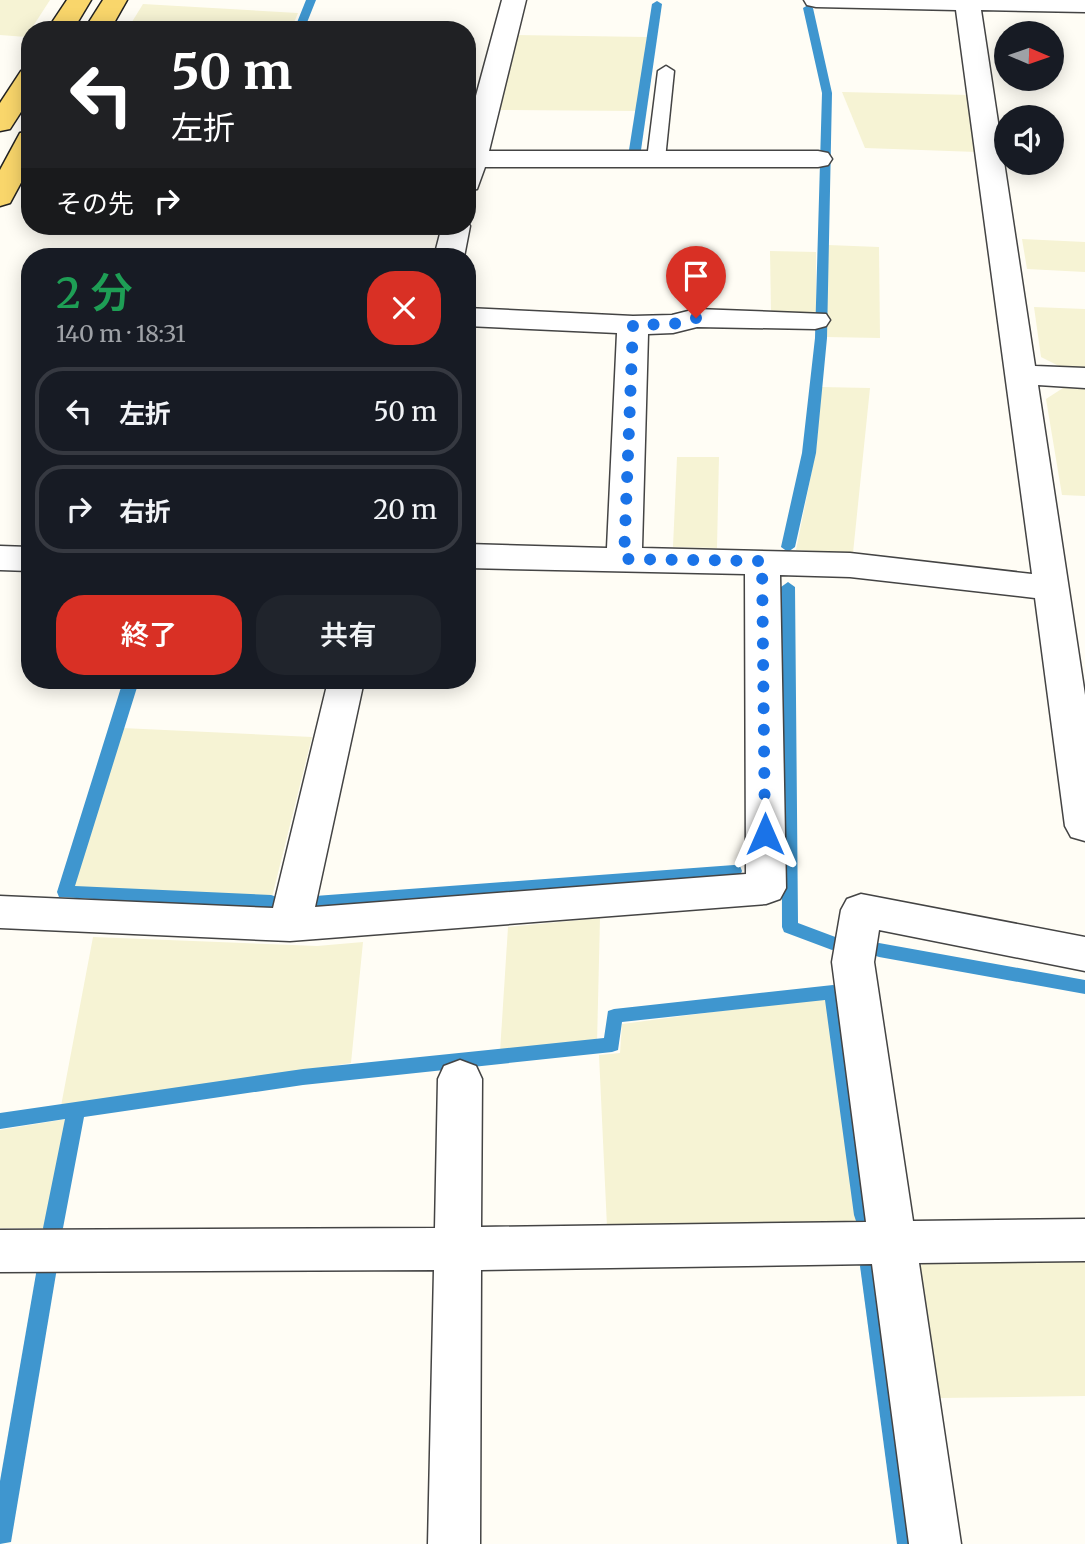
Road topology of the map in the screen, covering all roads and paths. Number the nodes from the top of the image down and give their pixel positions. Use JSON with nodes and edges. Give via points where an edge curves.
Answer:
{"nodes":[{"id":1,"x":79,"y":0,"type":"edge"},
{"id":2,"x":115,"y":0,"type":"edge"},
{"id":3,"x":514,"y":0,"type":"edge"},
{"id":4,"x":816,"y":0,"type":"edge"},
{"id":5,"x":1085,"y":4,"type":"edge"},
{"id":6,"x":968,"y":5,"type":"junction"},
{"id":7,"x":66,"y":21,"type":"edge"},
{"id":8,"x":102,"y":21,"type":"edge"},
{"id":9,"x":666,"y":71,"type":"dead end"},
{"id":10,"x":21,"y":91,"type":"edge"},
{"id":11,"x":476,"y":119,"type":"edge"},
{"id":12,"x":0,"y":123,"type":"edge"},
{"id":13,"x":21,"y":156,"type":"edge"},
{"id":14,"x":656,"y":159,"type":"junction"},
{"id":15,"x":818,"y":159,"type":"dead end"},
{"id":16,"x":476,"y":171,"type":"edge"},
{"id":17,"x":0,"y":197,"type":"edge"},
{"id":18,"x":476,"y":317,"type":"edge"},
{"id":19,"x":816,"y":320,"type":"dead end"},
{"id":20,"x":633,"y":325,"type":"junction"},
{"id":21,"x":1023,"y":375,"type":"junction"},
{"id":22,"x":1085,"y":378,"type":"edge"},
{"id":23,"x":476,"y":556,"type":"edge"},
{"id":24,"x":0,"y":558,"type":"edge"},
{"id":25,"x":21,"y":559,"type":"edge"},
{"id":26,"x":624,"y":559,"type":"junction"},
{"id":27,"x":762,"y":561,"type":"junction"},
{"id":28,"x":1053,"y":589,"type":"junction"},
{"id":29,"x":344,"y":689,"type":"edge"},
{"id":30,"x":1085,"y":826,"type":"edge"},
{"id":31,"x":0,"y":912,"type":"edge"},
{"id":32,"x":290,"y":925,"type":"junction"},
{"id":33,"x":1085,"y":954,"type":"edge"},
{"id":34,"x":460,"y":1079,"type":"dead end"},
{"id":35,"x":1085,"y":1240,"type":"edge"},
{"id":36,"x":892,"y":1242,"type":"junction"},
{"id":37,"x":458,"y":1249,"type":"junction"},
{"id":38,"x":0,"y":1251,"type":"edge"},
{"id":39,"x":454,"y":1544,"type":"edge"},
{"id":40,"x":935,"y":1544,"type":"edge"}],
"edges":[{"from":1,"to":7,"type":"main road"},
{"from":2,"to":8,"type":"main road"},
{"from":3,"to":11,"type":"street"},
{"from":4,"to":6,"type":"street"},
{"from":5,"to":6,"type":"street"},
{"from":6,"to":21,"type":"street"},
{"from":9,"to":14,"type":"lane"},
{"from":10,"to":12,"type":"main road"},
{"from":13,"to":17,"type":"main road"},
{"from":14,"to":15,"type":"street"},
{"from":14,"to":16,"type":"street"},
{"from":18,"to":20,"type":"street"},
{"from":19,"to":20,"type":"street","via":[[696,318]]},
{"from":20,"to":26,"type":"street"},
{"from":21,"to":22,"type":"street"},
{"from":21,"to":28,"type":"street"},
{"from":23,"to":26,"type":"street"},
{"from":24,"to":25,"type":"street"},
{"from":26,"to":27,"type":"street"},
{"from":27,"to":28,"type":"street","via":[[862,566]]},
{"from":27,"to":32,"type":"street","via":[[766,888]]},
{"from":28,"to":30,"type":"street"},
{"from":29,"to":32,"type":"street"},
{"from":31,"to":32,"type":"street"},
{"from":33,"to":36,"type":"street","via":[[861,910],[853,962]]},
{"from":34,"to":37,"type":"street"},
{"from":35,"to":36,"type":"street"},
{"from":36,"to":37,"type":"street"},
{"from":36,"to":40,"type":"street"},
{"from":37,"to":38,"type":"street"},
{"from":37,"to":39,"type":"street"}]}
